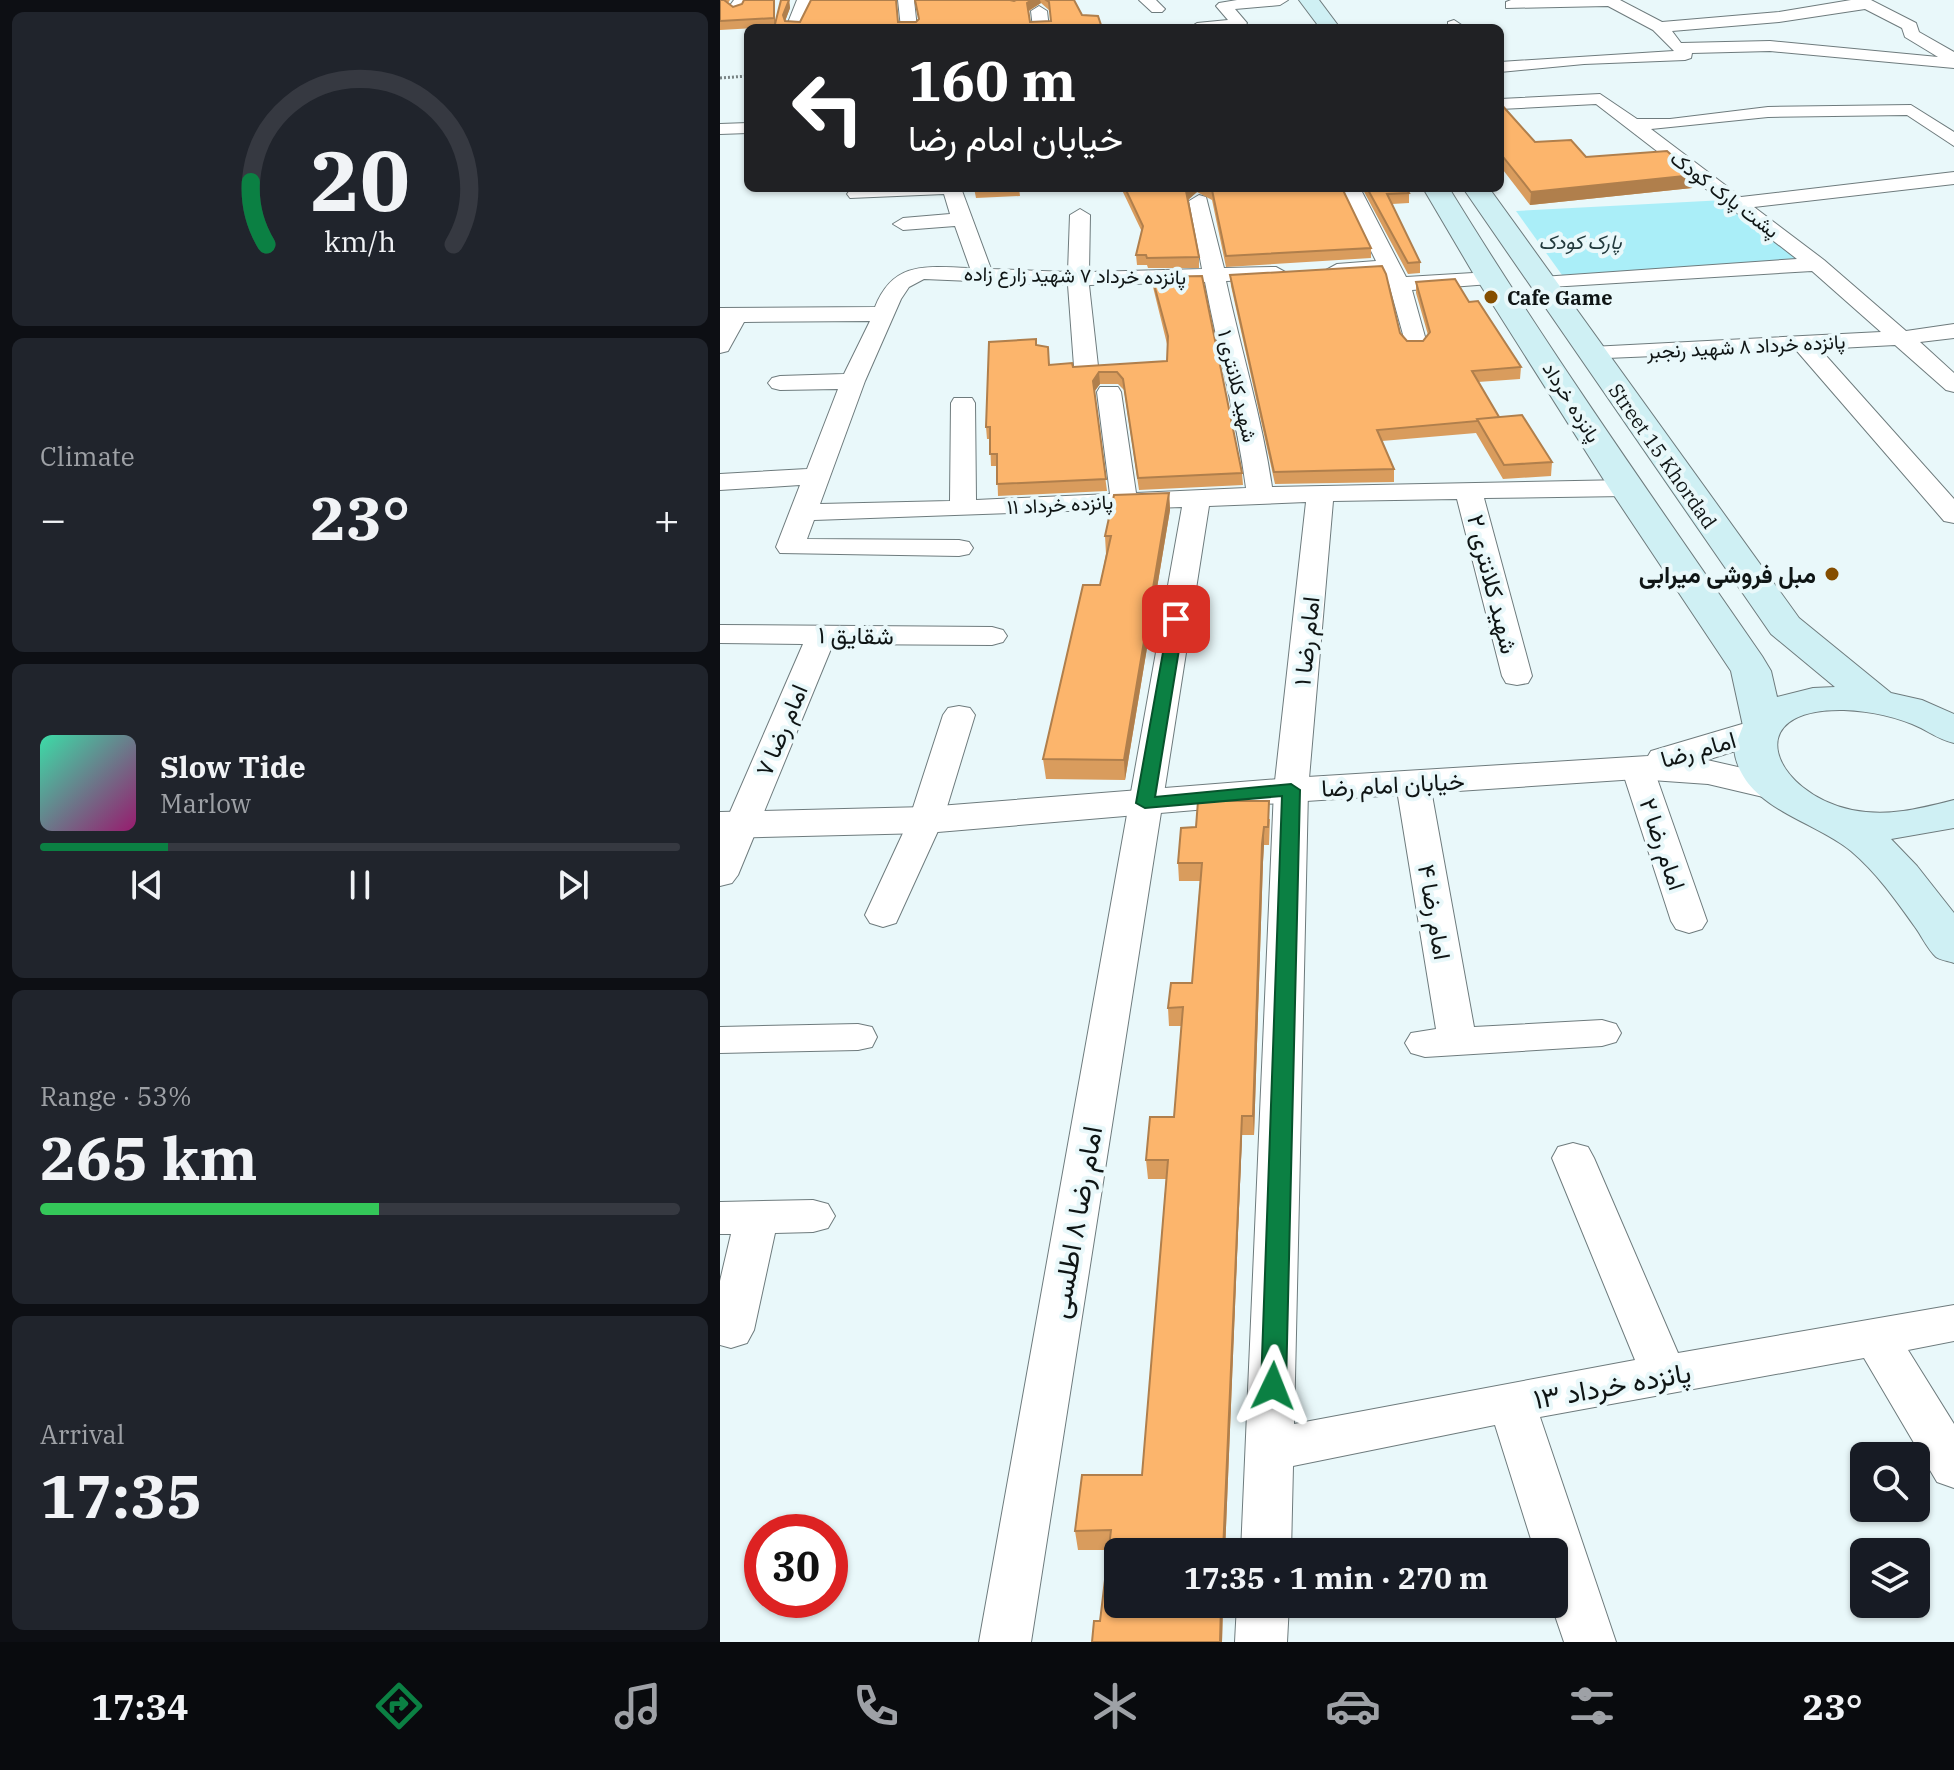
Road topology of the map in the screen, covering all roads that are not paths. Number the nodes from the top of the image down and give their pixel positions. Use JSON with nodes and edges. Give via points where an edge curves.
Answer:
{"nodes":[{"id":1,"x":805,"y":0,"type":"edge"},
{"id":2,"x":906,"y":0,"type":"edge"},
{"id":3,"x":1280,"y":0,"type":"edge"},
{"id":4,"x":1309,"y":0,"type":"edge"},
{"id":5,"x":1864,"y":2,"type":"edge"},
{"id":6,"x":1726,"y":4,"type":"dead end"},
{"id":7,"x":1511,"y":5,"type":"dead end"},
{"id":8,"x":1039,"y":11,"type":"dead end"},
{"id":9,"x":1749,"y":19,"type":"junction"},
{"id":10,"x":795,"y":24,"type":"edge"},
{"id":11,"x":909,"y":24,"type":"edge"},
{"id":12,"x":1041,"y":24,"type":"edge"},
{"id":13,"x":1234,"y":24,"type":"edge"},
{"id":14,"x":1327,"y":24,"type":"edge"},
{"id":15,"x":1659,"y":27,"type":"junction"},
{"id":16,"x":1940,"y":29,"type":"dead end"},
{"id":17,"x":1911,"y":30,"type":"junction"},
{"id":18,"x":1708,"y":47,"type":"junction"},
{"id":19,"x":1680,"y":48,"type":"junction"},
{"id":20,"x":1786,"y":48,"type":"junction"},
{"id":21,"x":1558,"y":61,"type":"junction"},
{"id":22,"x":1504,"y":66,"type":"edge"},
{"id":23,"x":1952,"y":66,"type":"edge"},
{"id":24,"x":1800,"y":67,"type":"dead end"},
{"id":25,"x":1728,"y":68,"type":"dead end"},
{"id":26,"x":1582,"y":81,"type":"dead end"},
{"id":27,"x":1504,"y":104,"type":"edge"},
{"id":28,"x":1633,"y":124,"type":"junction"},
{"id":29,"x":744,"y":128,"type":"edge"},
{"id":30,"x":720,"y":129,"type":"edge"},
{"id":31,"x":1954,"y":140,"type":"edge"},
{"id":32,"x":1954,"y":178,"type":"edge"},
{"id":33,"x":888,"y":192,"type":"edge"},
{"id":34,"x":953,"y":192,"type":"edge"},
{"id":35,"x":1352,"y":192,"type":"edge"},
{"id":36,"x":1438,"y":192,"type":"edge"},
{"id":37,"x":1479,"y":192,"type":"edge"},
{"id":38,"x":857,"y":194,"type":"dead end"},
{"id":39,"x":1199,"y":201,"type":"dead end"},
{"id":40,"x":1736,"y":203,"type":"junction"},
{"id":41,"x":1080,"y":215,"type":"dead end"},
{"id":42,"x":963,"y":219,"type":"junction"},
{"id":43,"x":903,"y":224,"type":"dead end"},
{"id":44,"x":1817,"y":264,"type":"junction"},
{"id":45,"x":982,"y":273,"type":"junction"},
{"id":46,"x":1395,"y":275,"type":"junction"},
{"id":47,"x":1214,"y":277,"type":"junction"},
{"id":48,"x":1490,"y":278,"type":"junction"},
{"id":49,"x":1078,"y":279,"type":"junction"},
{"id":50,"x":1542,"y":283,"type":"junction"},
{"id":51,"x":729,"y":314,"type":"edge"},
{"id":52,"x":884,"y":314,"type":"junction"},
{"id":53,"x":1954,"y":331,"type":"edge"},
{"id":54,"x":1902,"y":338,"type":"junction"},
{"id":55,"x":1802,"y":343,"type":"junction"},
{"id":56,"x":1415,"y":344,"type":"edge"},
{"id":57,"x":720,"y":346,"type":"edge"},
{"id":58,"x":1591,"y":354,"type":"junction"},
{"id":59,"x":1086,"y":366,"type":"edge"},
{"id":60,"x":853,"y":381,"type":"junction"},
{"id":61,"x":780,"y":383,"type":"dead end"},
{"id":62,"x":1954,"y":385,"type":"edge"},
{"id":63,"x":1109,"y":392,"type":"dead end"},
{"id":64,"x":963,"y":403,"type":"dead end"},
{"id":65,"x":818,"y":476,"type":"junction"},
{"id":66,"x":720,"y":482,"type":"edge"},
{"id":67,"x":1626,"y":488,"type":"junction"},
{"id":68,"x":1469,"y":492,"type":"junction"},
{"id":69,"x":1320,"y":493,"type":"junction"},
{"id":70,"x":1260,"y":495,"type":"junction"},
{"id":71,"x":1197,"y":497,"type":"junction"},
{"id":72,"x":1124,"y":500,"type":"junction"},
{"id":73,"x":963,"y":509,"type":"junction"},
{"id":74,"x":803,"y":512,"type":"junction"},
{"id":75,"x":1954,"y":515,"type":"edge"},
{"id":76,"x":959,"y":548,"type":"dead end"},
{"id":77,"x":720,"y":634,"type":"edge"},
{"id":78,"x":822,"y":635,"type":"junction"},
{"id":79,"x":992,"y":636,"type":"dead end"},
{"id":80,"x":1802,"y":640,"type":"junction"},
{"id":81,"x":1742,"y":656,"type":"junction"},
{"id":82,"x":1517,"y":676,"type":"dead end"},
{"id":83,"x":1876,"y":700,"type":"junction"},
{"id":84,"x":959,"y":715,"type":"dead end"},
{"id":85,"x":1943,"y":720,"type":"edge"},
{"id":86,"x":1762,"y":728,"type":"junction"},
{"id":87,"x":1637,"y":767,"type":"junction"},
{"id":88,"x":1413,"y":784,"type":"junction"},
{"id":89,"x":1776,"y":788,"type":"junction"},
{"id":90,"x":1291,"y":790,"type":"junction"},
{"id":91,"x":1145,"y":803,"type":"junction"},
{"id":92,"x":1817,"y":813,"type":"junction"},
{"id":93,"x":1954,"y":813,"type":"edge"},
{"id":94,"x":926,"y":820,"type":"junction"},
{"id":95,"x":730,"y":825,"type":"edge"},
{"id":96,"x":720,"y":875,"type":"edge"},
{"id":97,"x":883,"y":915,"type":"dead end"},
{"id":98,"x":1689,"y":921,"type":"dead end"},
{"id":99,"x":1954,"y":947,"type":"edge"},
{"id":100,"x":1602,"y":1033,"type":"dead end"},
{"id":101,"x":858,"y":1037,"type":"dead end"},
{"id":102,"x":720,"y":1040,"type":"edge"},
{"id":103,"x":1573,"y":1158,"type":"dead end"},
{"id":104,"x":813,"y":1216,"type":"dead end"},
{"id":105,"x":739,"y":1218,"type":"edge"},
{"id":106,"x":1954,"y":1323,"type":"edge"},
{"id":107,"x":731,"y":1330,"type":"dead end"},
{"id":108,"x":1877,"y":1339,"type":"junction"},
{"id":109,"x":1665,"y":1376,"type":"junction"},
{"id":110,"x":1511,"y":1402,"type":"junction"},
{"id":111,"x":1272,"y":1449,"type":"junction"},
{"id":112,"x":1954,"y":1467,"type":"edge"},
{"id":113,"x":1267,"y":1538,"type":"edge"},
{"id":114,"x":1262,"y":1618,"type":"edge"},
{"id":115,"x":1005,"y":1642,"type":"edge"},
{"id":116,"x":1261,"y":1642,"type":"edge"},
{"id":117,"x":1590,"y":1642,"type":"edge"}],
"edges":[{"from":1,"to":10,"type":"street"},
{"from":2,"to":11,"type":"street"},
{"from":3,"to":13,"type":"street","via":[[1224,6],[1239,23]]},
{"from":4,"to":14,"type":"main road"},
{"from":5,"to":9,"type":"street"},
{"from":5,"to":17,"type":"street"},
{"from":6,"to":9,"type":"street"},
{"from":7,"to":15,"type":"street","via":[[1611,1]]},
{"from":8,"to":12,"type":"street"},
{"from":9,"to":15,"type":"street"},
{"from":15,"to":19,"type":"street"},
{"from":16,"to":17,"type":"street"},
{"from":17,"to":23,"type":"street"},
{"from":18,"to":19,"type":"street"},
{"from":18,"to":20,"type":"street"},
{"from":18,"to":25,"type":"street"},
{"from":19,"to":21,"type":"street","via":[[1685,55]]},
{"from":20,"to":23,"type":"street"},
{"from":20,"to":24,"type":"street"},
{"from":21,"to":22,"type":"street"},
{"from":21,"to":26,"type":"street"},
{"from":27,"to":28,"type":"street","name":"پشت پارک کودک","via":[[1600,99]]},
{"from":28,"to":31,"type":"street","via":[[1768,112],[1911,110]]},
{"from":28,"to":40,"type":"street","name":"پشت پارک کودک"},
{"from":29,"to":30,"type":"street"},
{"from":32,"to":40,"type":"street"},
{"from":33,"to":38,"type":"street"},
{"from":34,"to":42,"type":"street"},
{"from":35,"to":46,"type":"street"},
{"from":36,"to":48,"type":"main road","name":"پانزده خرداد"},
{"from":37,"to":50,"type":"main road","name":"Street 15 Khordad"},
{"from":39,"to":47,"type":"street","name":"شهید کلانتری ۱"},
{"from":40,"to":44,"type":"street","name":"پشت پارک کودک"},
{"from":41,"to":49,"type":"street"},
{"from":42,"to":43,"type":"street"},
{"from":42,"to":45,"type":"street"},
{"from":44,"to":50,"type":"street"},
{"from":44,"to":54,"type":"street","name":"پشت پارک کودک"},
{"from":45,"to":49,"type":"street","name":"پانزده خرداد ۷ شهید زارع زاده"},
{"from":45,"to":52,"type":"street","name":"پانزده خرداد ۷ شهید زارع زاده","via":[[905,277],[891,293]]},
{"from":46,"to":47,"type":"street","name":"پانزده خرداد ۷ شهید زارع زاده","via":[[1302,272]]},
{"from":46,"to":48,"type":"street","name":"پانزده خرداد ۷ شهید زارع زاده"},
{"from":46,"to":56,"type":"street"},
{"from":47,"to":49,"type":"street","name":"پانزده خرداد ۷ شهید زارع زاده"},
{"from":47,"to":70,"type":"street","name":"شهید کلانتری ۱"},
{"from":48,"to":67,"type":"main road","name":"پانزده خرداد"},
{"from":49,"to":59,"type":"street"},
{"from":50,"to":58,"type":"main road","name":"Street 15 Khordad"},
{"from":51,"to":52,"type":"street"},
{"from":51,"to":57,"type":"street"},
{"from":52,"to":60,"type":"street"},
{"from":53,"to":54,"type":"street","name":"پانزده خرداد ۸ شهید رنجبر"},
{"from":54,"to":55,"type":"street","name":"پانزده خرداد ۸ شهید رنجبر"},
{"from":54,"to":62,"type":"street","name":"پشت پارک کودک"},
{"from":55,"to":58,"type":"street","name":"پانزده خرداد ۸ شهید رنجبر"},
{"from":55,"to":75,"type":"street"},
{"from":58,"to":80,"type":"main road","name":"Street 15 Khordad","via":[[1785,626]]},
{"from":60,"to":61,"type":"street"},
{"from":60,"to":65,"type":"street"},
{"from":63,"to":72,"type":"street"},
{"from":64,"to":73,"type":"street"},
{"from":65,"to":66,"type":"street"},
{"from":65,"to":74,"type":"street"},
{"from":67,"to":68,"type":"street","name":"پانزده خرداد ۱۱"},
{"from":67,"to":81,"type":"main road","name":"پانزده خرداد"},
{"from":68,"to":69,"type":"street","name":"پانزده خرداد ۱۱"},
{"from":68,"to":82,"type":"street","name":"شهید کلانتری ۲"},
{"from":69,"to":70,"type":"street","name":"پانزده خرداد ۱۱"},
{"from":69,"to":90,"type":"street","name":"امام رضا ۱"},
{"from":70,"to":71,"type":"street","name":"پانزده خرداد ۱۱"},
{"from":71,"to":72,"type":"street","name":"پانزده خرداد ۱۱"},
{"from":71,"to":91,"type":"street","name":"امام رضا ۸ اطلسی"},
{"from":72,"to":73,"type":"street","name":"پانزده خرداد ۱۱"},
{"from":73,"to":74,"type":"street","name":"پانزده خرداد ۱۱"},
{"from":74,"to":76,"type":"street","via":[[790,547]]},
{"from":77,"to":78,"type":"street","name":"شقایق ۱"},
{"from":78,"to":79,"type":"street","name":"شقایق ۱"},
{"from":78,"to":95,"type":"street","name":"امام رضا ۷"},
{"from":80,"to":81,"type":"main road","via":[[1801,655],[1786,665]]},
{"from":80,"to":83,"type":"main road","name":"Street 15 Khordad"},
{"from":81,"to":86,"type":"main road","via":[[1751,671]]},
{"from":83,"to":85,"type":"main road"},
{"from":83,"to":86,"type":"main road","via":[[1804,703],[1777,714]]},
{"from":84,"to":94,"type":"street"},
{"from":86,"to":87,"type":"street","name":"امام رضا"},
{"from":86,"to":89,"type":"main road","via":[[1754,749],[1760,769]]},
{"from":87,"to":88,"type":"street","name":"خیابان امام رضا"},
{"from":87,"to":89,"type":"street","name":"خیابان امام رضا","via":[[1708,772]]},
{"from":87,"to":98,"type":"street","name":"امام رضا ۲"},
{"from":88,"to":90,"type":"street","name":"خیابان امام رضا"},
{"from":88,"to":100,"type":"street","name":"امام رضا ۴","via":[[1441,1042]]},
{"from":89,"to":92,"type":"main road"},
{"from":90,"to":91,"type":"street","name":"خیابان امام رضا"},
{"from":90,"to":111,"type":"street","name":"امام رضا ۱"},
{"from":91,"to":94,"type":"street","name":"خیابان امام رضا"},
{"from":91,"to":115,"type":"street","name":"امام رضا ۸ اطلسی"},
{"from":92,"to":93,"type":"main road","via":[[1856,824],[1898,827],[1935,822]]},
{"from":92,"to":99,"type":"main road","via":[[1849,827],[1886,863]]},
{"from":94,"to":95,"type":"street","name":"خیابان امام رضا"},
{"from":94,"to":97,"type":"street"},
{"from":95,"to":96,"type":"street","name":"امام رضا ۷"},
{"from":101,"to":102,"type":"street"},
{"from":103,"to":109,"type":"street"},
{"from":104,"to":105,"type":"street"},
{"from":105,"to":107,"type":"street"},
{"from":106,"to":108,"type":"street","name":"پانزده خرداد ۱۳"},
{"from":108,"to":109,"type":"street","name":"پانزده خرداد ۱۳"},
{"from":108,"to":112,"type":"street"},
{"from":109,"to":110,"type":"street","name":"پانزده خرداد ۱۳"},
{"from":110,"to":111,"type":"street","name":"پانزده خرداد ۱۳"},
{"from":110,"to":117,"type":"street"},
{"from":111,"to":113,"type":"street","name":"امام رضا ۱"},
{"from":114,"to":116,"type":"street"}]}
